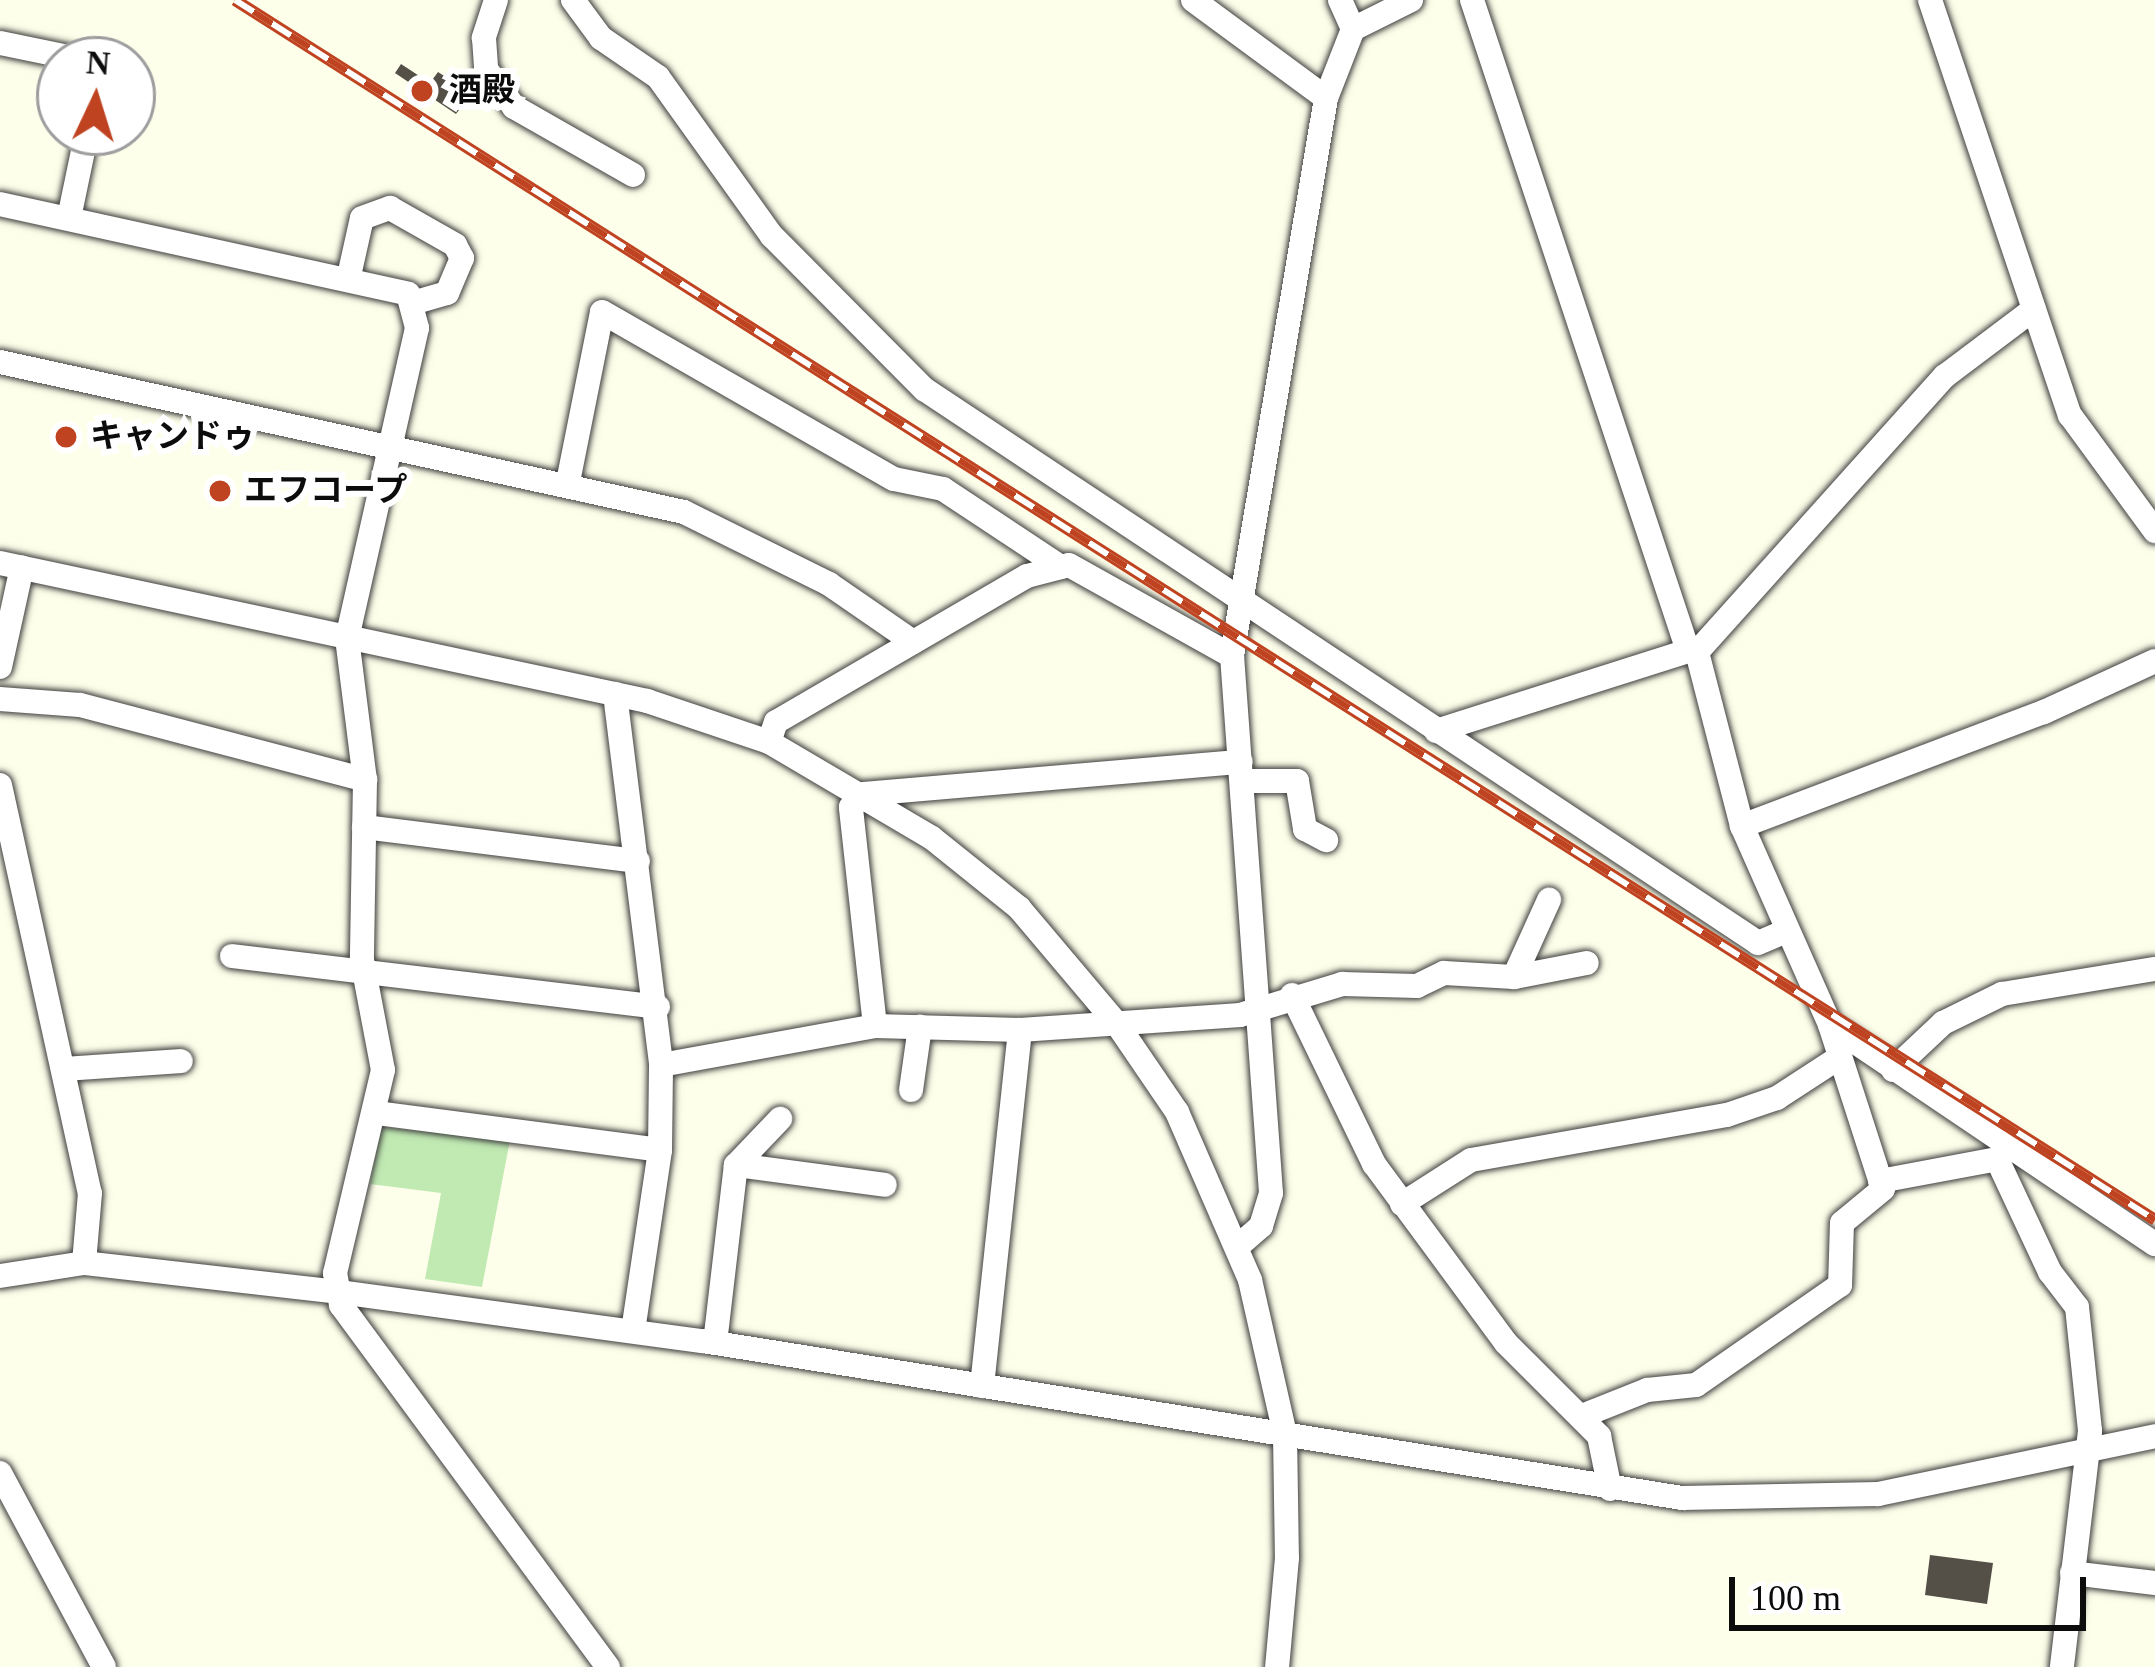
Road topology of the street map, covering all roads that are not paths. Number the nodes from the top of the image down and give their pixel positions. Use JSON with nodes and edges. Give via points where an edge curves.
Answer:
{"nodes":[{"id":1,"x":496,"y":0,"type":"edge"},
{"id":2,"x":572,"y":0,"type":"edge"},
{"id":3,"x":1193,"y":0,"type":"edge"},
{"id":4,"x":1340,"y":0,"type":"edge"},
{"id":5,"x":1411,"y":0,"type":"edge"},
{"id":6,"x":1472,"y":0,"type":"edge"},
{"id":7,"x":1930,"y":0,"type":"edge"},
{"id":8,"x":1353,"y":28,"type":"junction"},
{"id":9,"x":0,"y":43,"type":"edge"},
{"id":10,"x":36,"y":50,"type":"edge"},
{"id":11,"x":1326,"y":98,"type":"junction"},
{"id":12,"x":82,"y":156,"type":"edge"},
{"id":13,"x":633,"y":175,"type":"dead end"},
{"id":14,"x":0,"y":204,"type":"edge"},
{"id":15,"x":69,"y":218,"type":"junction"},
{"id":16,"x":350,"y":276,"type":"junction"},
{"id":17,"x":411,"y":303,"type":"junction"},
{"id":18,"x":2034,"y":309,"type":"junction"},
{"id":19,"x":0,"y":362,"type":"edge"},
{"id":20,"x":393,"y":445,"type":"junction"},
{"id":21,"x":568,"y":482,"type":"junction"},
{"id":22,"x":2155,"y":531,"type":"edge"},
{"id":23,"x":11,"y":565,"type":"edge"},
{"id":24,"x":1061,"y":567,"type":"junction"},
{"id":25,"x":1245,"y":599,"type":"junction"},
{"id":26,"x":347,"y":638,"type":"junction"},
{"id":27,"x":913,"y":642,"type":"junction"},
{"id":28,"x":1692,"y":651,"type":"junction"},
{"id":29,"x":1232,"y":656,"type":"junction"},
{"id":30,"x":2155,"y":661,"type":"edge"},
{"id":31,"x":0,"y":667,"type":"edge"},
{"id":32,"x":615,"y":694,"type":"junction"},
{"id":33,"x":0,"y":699,"type":"edge"},
{"id":34,"x":1436,"y":731,"type":"junction"},
{"id":35,"x":769,"y":742,"type":"junction"},
{"id":36,"x":1241,"y":772,"type":"junction"},
{"id":37,"x":365,"y":780,"type":"junction"},
{"id":38,"x":0,"y":784,"type":"edge"},
{"id":39,"x":864,"y":794,"type":"junction"},
{"id":40,"x":1742,"y":826,"type":"junction"},
{"id":41,"x":364,"y":827,"type":"junction"},
{"id":42,"x":1326,"y":840,"type":"dead end"},
{"id":43,"x":638,"y":861,"type":"junction"},
{"id":44,"x":1550,"y":900,"type":"dead end"},
{"id":45,"x":1782,"y":933,"type":"junction"},
{"id":46,"x":232,"y":956,"type":"dead end"},
{"id":47,"x":1587,"y":963,"type":"dead end"},
{"id":48,"x":364,"y":969,"type":"junction"},
{"id":49,"x":2155,"y":969,"type":"edge"},
{"id":50,"x":1514,"y":977,"type":"junction"},
{"id":51,"x":1292,"y":995,"type":"junction"},
{"id":52,"x":658,"y":1007,"type":"junction"},
{"id":53,"x":1253,"y":1010,"type":"junction"},
{"id":54,"x":1117,"y":1024,"type":"junction"},
{"id":55,"x":1830,"y":1025,"type":"junction"},
{"id":56,"x":875,"y":1026,"type":"junction"},
{"id":57,"x":920,"y":1028,"type":"junction"},
{"id":58,"x":1020,"y":1030,"type":"junction"},
{"id":59,"x":1840,"y":1058,"type":"junction"},
{"id":60,"x":181,"y":1060,"type":"dead end"},
{"id":61,"x":661,"y":1065,"type":"junction"},
{"id":62,"x":65,"y":1069,"type":"junction"},
{"id":63,"x":1893,"y":1070,"type":"junction"},
{"id":64,"x":911,"y":1090,"type":"dead end"},
{"id":65,"x":376,"y":1113,"type":"junction"},
{"id":66,"x":780,"y":1119,"type":"dead end"},
{"id":67,"x":660,"y":1150,"type":"junction"},
{"id":68,"x":2004,"y":1154,"type":"junction"},
{"id":69,"x":736,"y":1165,"type":"junction"},
{"id":70,"x":1880,"y":1180,"type":"junction"},
{"id":71,"x":885,"y":1185,"type":"dead end"},
{"id":72,"x":1402,"y":1204,"type":"junction"},
{"id":73,"x":2155,"y":1244,"type":"edge"},
{"id":74,"x":1237,"y":1247,"type":"junction"},
{"id":75,"x":83,"y":1263,"type":"junction"},
{"id":76,"x":0,"y":1276,"type":"edge"},
{"id":77,"x":339,"y":1292,"type":"junction"},
{"id":78,"x":633,"y":1331,"type":"junction"},
{"id":79,"x":715,"y":1343,"type":"junction"},
{"id":80,"x":982,"y":1386,"type":"junction"},
{"id":81,"x":1582,"y":1416,"type":"junction"},
{"id":82,"x":1285,"y":1434,"type":"junction"},
{"id":83,"x":2155,"y":1436,"type":"edge"},
{"id":84,"x":2089,"y":1451,"type":"junction"},
{"id":85,"x":0,"y":1473,"type":"edge"},
{"id":86,"x":1610,"y":1489,"type":"junction"},
{"id":87,"x":2072,"y":1573,"type":"junction"},
{"id":88,"x":2155,"y":1583,"type":"edge"},
{"id":89,"x":104,"y":1667,"type":"edge"},
{"id":90,"x":608,"y":1667,"type":"edge"},
{"id":91,"x":1277,"y":1667,"type":"edge"},
{"id":92,"x":2062,"y":1667,"type":"edge"}],
"edges":[{"from":1,"to":13,"type":"street","via":[[484,38],[486,69],[514,107]]},
{"from":2,"to":25,"type":"street","via":[[601,38],[658,77],[772,236],[923,389]]},
{"from":3,"to":11,"type":"street"},
{"from":4,"to":8,"type":"street"},
{"from":5,"to":8,"type":"street"},
{"from":6,"to":28,"type":"street"},
{"from":7,"to":18,"type":"street"},
{"from":8,"to":11,"type":"street"},
{"from":9,"to":10,"type":"street"},
{"from":11,"to":25,"type":"street","via":[[1277,351]]},
{"from":12,"to":15,"type":"street"},
{"from":14,"to":15,"type":"street"},
{"from":15,"to":16,"type":"street"},
{"from":16,"to":17,"type":"street","via":[[394,286]]},
{"from":16,"to":17,"type":"street","via":[[369,211],[405,215],[462,258],[447,293]]},
{"from":17,"to":20,"type":"street","via":[[417,328]]},
{"from":18,"to":22,"type":"street","via":[[2070,416]]},
{"from":18,"to":28,"type":"street","via":[[1945,376]]},
{"from":19,"to":20,"type":"street"},
{"from":20,"to":21,"type":"street"},
{"from":20,"to":26,"type":"street"},
{"from":21,"to":24,"type":"street","via":[[602,312],[894,479],[943,489]]},
{"from":21,"to":27,"type":"street","via":[[684,512],[757,543]]},
{"from":23,"to":26,"type":"street"},
{"from":23,"to":31,"type":"street"},
{"from":24,"to":27,"type":"street"},
{"from":24,"to":29,"type":"street","via":[[1082,567]]},
{"from":25,"to":29,"type":"street"},
{"from":25,"to":34,"type":"street"},
{"from":26,"to":32,"type":"street"},
{"from":26,"to":37,"type":"street"},
{"from":27,"to":35,"type":"street","via":[[776,722]]},
{"from":28,"to":34,"type":"street"},
{"from":28,"to":40,"type":"street"},
{"from":29,"to":36,"type":"street"},
{"from":30,"to":40,"type":"street","via":[[2044,712]]},
{"from":32,"to":35,"type":"street"},
{"from":32,"to":43,"type":"street"},
{"from":33,"to":37,"type":"street","via":[[80,705]]},
{"from":34,"to":45,"type":"street","via":[[1758,944]]},
{"from":35,"to":39,"type":"street"},
{"from":36,"to":39,"type":"street"},
{"from":36,"to":42,"type":"street","via":[[1297,782],[1305,830]]},
{"from":36,"to":53,"type":"street"},
{"from":37,"to":41,"type":"street"},
{"from":38,"to":62,"type":"street"},
{"from":39,"to":54,"type":"street","via":[[1019,908]]},
{"from":39,"to":56,"type":"street","via":[[851,807]]},
{"from":40,"to":45,"type":"street"},
{"from":41,"to":43,"type":"street"},
{"from":41,"to":48,"type":"street"},
{"from":43,"to":52,"type":"street"},
{"from":44,"to":50,"type":"street"},
{"from":45,"to":55,"type":"street"},
{"from":46,"to":48,"type":"street"},
{"from":47,"to":50,"type":"street"},
{"from":48,"to":52,"type":"street"},
{"from":48,"to":65,"type":"street","via":[[383,1070]]},
{"from":49,"to":63,"type":"street","via":[[2002,994],[1943,1023]]},
{"from":50,"to":51,"type":"street","via":[[1444,973],[1417,986],[1342,985]]},
{"from":51,"to":53,"type":"street"},
{"from":51,"to":72,"type":"street","via":[[1343,1112]]},
{"from":52,"to":61,"type":"street"},
{"from":53,"to":54,"type":"street"},
{"from":53,"to":74,"type":"street","via":[[1271,1193],[1262,1226]]},
{"from":54,"to":58,"type":"street"},
{"from":54,"to":74,"type":"street","via":[[1178,1112]]},
{"from":55,"to":59,"type":"street"},
{"from":55,"to":63,"type":"street"},
{"from":56,"to":57,"type":"street"},
{"from":56,"to":61,"type":"street"},
{"from":57,"to":58,"type":"street"},
{"from":57,"to":64,"type":"street"},
{"from":58,"to":80,"type":"street"},
{"from":59,"to":70,"type":"street"},
{"from":59,"to":72,"type":"street","via":[[1777,1099],[1727,1115],[1471,1160]]},
{"from":60,"to":62,"type":"street"},
{"from":61,"to":67,"type":"street"},
{"from":62,"to":75,"type":"street","via":[[90,1193]]},
{"from":63,"to":68,"type":"street"},
{"from":65,"to":67,"type":"street"},
{"from":65,"to":77,"type":"street","via":[[335,1273]]},
{"from":66,"to":69,"type":"street"},
{"from":67,"to":78,"type":"street"},
{"from":68,"to":70,"type":"street"},
{"from":68,"to":73,"type":"street"},
{"from":68,"to":84,"type":"street","via":[[2050,1272],[2077,1307]]},
{"from":69,"to":71,"type":"street"},
{"from":69,"to":79,"type":"street"},
{"from":70,"to":81,"type":"street","via":[[1883,1189],[1842,1223],[1840,1285],[1696,1385],[1647,1390]]},
{"from":72,"to":81,"type":"street","via":[[1506,1343]]},
{"from":74,"to":82,"type":"street"},
{"from":75,"to":76,"type":"street"},
{"from":75,"to":77,"type":"street"},
{"from":77,"to":78,"type":"street"},
{"from":77,"to":90,"type":"street"},
{"from":78,"to":79,"type":"street"},
{"from":79,"to":80,"type":"street"},
{"from":80,"to":82,"type":"street"},
{"from":81,"to":86,"type":"street","via":[[1599,1436]]},
{"from":82,"to":86,"type":"street"},
{"from":82,"to":91,"type":"street","via":[[1287,1558]]},
{"from":83,"to":84,"type":"street"},
{"from":84,"to":86,"type":"street","via":[[1958,1482],[1822,1501]]},
{"from":84,"to":87,"type":"street"},
{"from":85,"to":89,"type":"street"},
{"from":87,"to":88,"type":"street"},
{"from":87,"to":92,"type":"street"}]}
